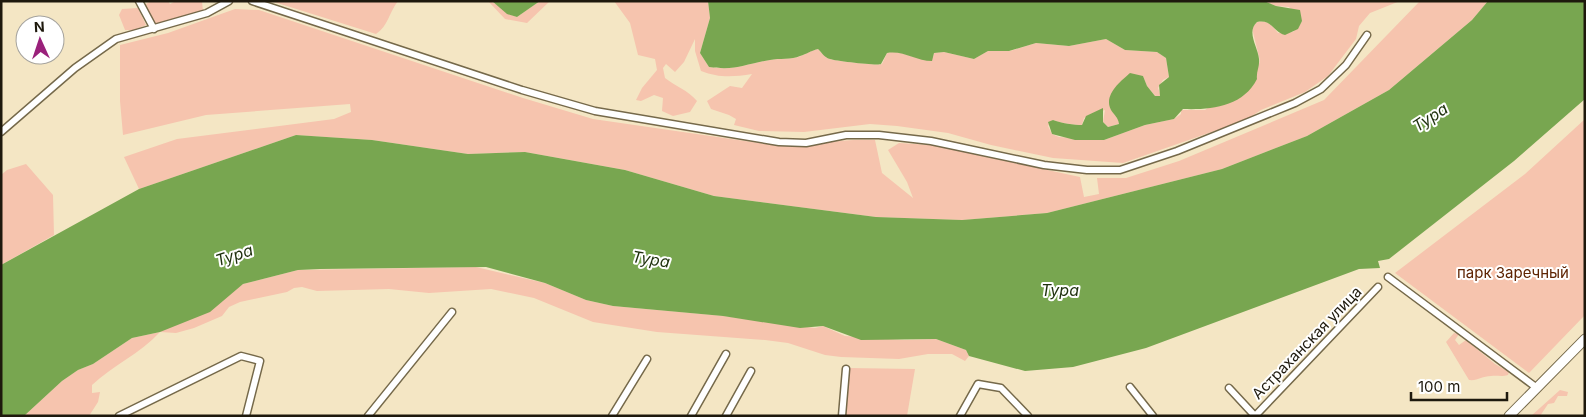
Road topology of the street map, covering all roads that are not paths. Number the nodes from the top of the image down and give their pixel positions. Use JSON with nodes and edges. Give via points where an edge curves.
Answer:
{"nodes":[{"id":1,"x":139,"y":1,"type":"edge"},
{"id":2,"x":229,"y":1,"type":"edge"},
{"id":3,"x":252,"y":1,"type":"edge"},
{"id":4,"x":154,"y":29,"type":"junction"},
{"id":5,"x":1367,"y":36,"type":"dead end"},
{"id":6,"x":1,"y":132,"type":"edge"},
{"id":7,"x":1388,"y":276,"type":"dead end"},
{"id":8,"x":1378,"y":287,"type":"dead end"},
{"id":9,"x":452,"y":312,"type":"dead end"},
{"id":10,"x":1585,"y":339,"type":"edge"},
{"id":11,"x":726,"y":354,"type":"dead end"},
{"id":12,"x":647,"y":359,"type":"dead end"},
{"id":13,"x":846,"y":368,"type":"dead end"},
{"id":14,"x":751,"y":371,"type":"dead end"},
{"id":15,"x":1130,"y":387,"type":"dead end"},
{"id":16,"x":1228,"y":388,"type":"dead end"},
{"id":17,"x":1537,"y":388,"type":"junction"},
{"id":18,"x":122,"y":415,"type":"edge"},
{"id":19,"x":246,"y":416,"type":"edge"},
{"id":20,"x":368,"y":416,"type":"edge"},
{"id":21,"x":612,"y":416,"type":"edge"},
{"id":22,"x":691,"y":416,"type":"edge"},
{"id":23,"x":726,"y":416,"type":"edge"},
{"id":24,"x":842,"y":416,"type":"edge"},
{"id":25,"x":960,"y":416,"type":"edge"},
{"id":26,"x":1028,"y":416,"type":"edge"},
{"id":27,"x":1153,"y":416,"type":"edge"},
{"id":28,"x":1255,"y":416,"type":"edge"},
{"id":29,"x":1509,"y":416,"type":"edge"}],
"edges":[{"from":1,"to":4,"type":"street"},
{"from":2,"to":4,"type":"street","via":[[207,13]]},
{"from":3,"to":5,"type":"street","via":[[595,111],[779,142],[806,143],[854,135],[931,141],[1044,165],[1087,170],[1120,170],[1177,151],[1294,103],[1321,89],[1346,65]]},
{"from":4,"to":6,"type":"street","via":[[116,39],[75,68]]},
{"from":7,"to":17,"type":"street"},
{"from":8,"to":28,"type":"street","name":"Астраханская улица"},
{"from":9,"to":20,"type":"street"},
{"from":10,"to":17,"type":"main road"},
{"from":11,"to":22,"type":"street"},
{"from":12,"to":21,"type":"street"},
{"from":13,"to":24,"type":"street"},
{"from":14,"to":23,"type":"street"},
{"from":15,"to":27,"type":"street"},
{"from":16,"to":28,"type":"street","name":"Астраханская улица"},
{"from":17,"to":29,"type":"main road"},
{"from":18,"to":19,"type":"street","via":[[241,356],[260,362]]},
{"from":25,"to":26,"type":"street","via":[[978,384],[1000,388]]}]}
